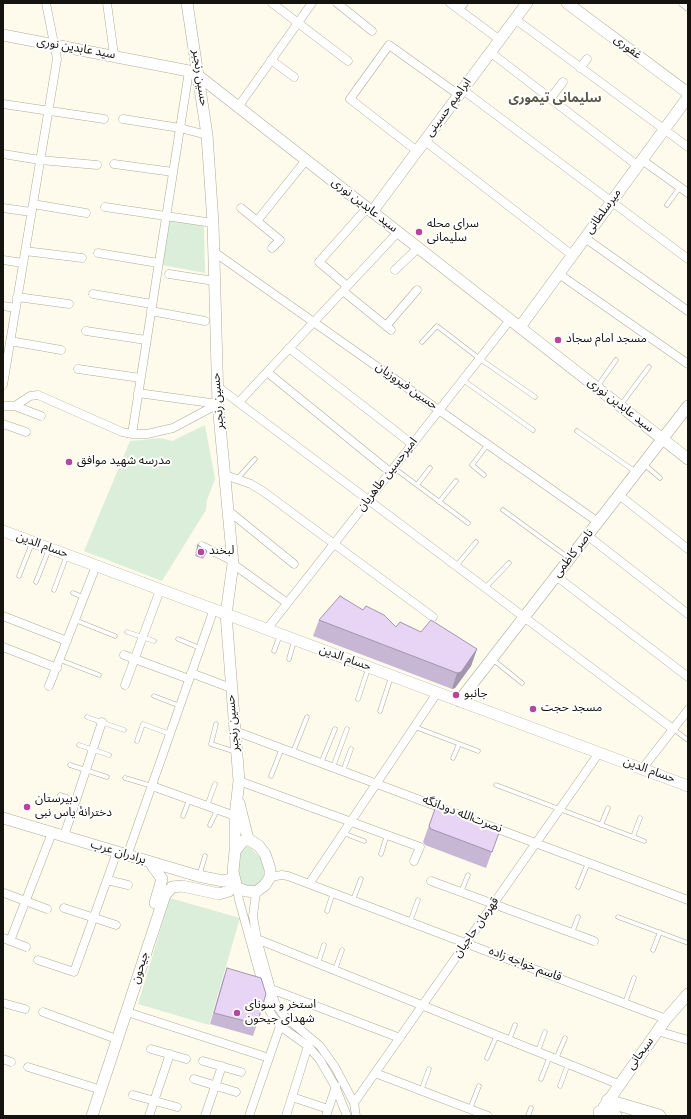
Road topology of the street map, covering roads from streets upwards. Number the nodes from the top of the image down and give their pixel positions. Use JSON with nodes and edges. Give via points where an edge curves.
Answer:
{"nodes":[{"id":1,"x":46,"y":3,"type":"edge"},
{"id":2,"x":107,"y":3,"type":"edge"},
{"id":3,"x":187,"y":3,"type":"edge"},
{"id":4,"x":272,"y":3,"type":"edge"},
{"id":5,"x":312,"y":3,"type":"edge"},
{"id":6,"x":338,"y":3,"type":"edge"},
{"id":7,"x":450,"y":3,"type":"edge"},
{"id":8,"x":527,"y":3,"type":"edge"},
{"id":9,"x":567,"y":3,"type":"edge"},
{"id":10,"x":683,"y":3,"type":"edge"},
{"id":11,"x":461,"y":6,"type":"edge"},
{"id":12,"x":688,"y":6,"type":"edge"},
{"id":13,"x":515,"y":19,"type":"junction"},
{"id":14,"x":298,"y":23,"type":"junction"},
{"id":15,"x":372,"y":31,"type":"dead end"},
{"id":16,"x":3,"y":34,"type":"edge"},
{"id":17,"x":500,"y":40,"type":"junction"},
{"id":18,"x":53,"y":45,"type":"junction"},
{"id":19,"x":490,"y":52,"type":"junction"},
{"id":20,"x":114,"y":55,"type":"junction"},
{"id":21,"x":587,"y":59,"type":"dead end"},
{"id":22,"x":271,"y":60,"type":"junction"},
{"id":23,"x":348,"y":61,"type":"dead end"},
{"id":24,"x":580,"y":68,"type":"junction"},
{"id":25,"x":189,"y":71,"type":"junction"},
{"id":26,"x":200,"y":77,"type":"junction"},
{"id":27,"x":294,"y":77,"type":"dead end"},
{"id":28,"x":563,"y":82,"type":"dead end"},
{"id":29,"x":461,"y":92,"type":"junction"},
{"id":30,"x":688,"y":93,"type":"edge"},
{"id":31,"x":688,"y":97,"type":"edge"},
{"id":32,"x":550,"y":99,"type":"junction"},
{"id":33,"x":3,"y":104,"type":"edge"},
{"id":34,"x":238,"y":107,"type":"junction"},
{"id":35,"x":48,"y":110,"type":"junction"},
{"id":36,"x":104,"y":118,"type":"dead end"},
{"id":37,"x":123,"y":119,"type":"dead end"},
{"id":38,"x":180,"y":128,"type":"junction"},
{"id":39,"x":664,"y":130,"type":"junction"},
{"id":40,"x":207,"y":135,"type":"junction"},
{"id":41,"x":425,"y":141,"type":"junction"},
{"id":42,"x":688,"y":147,"type":"edge"},
{"id":43,"x":417,"y":151,"type":"junction"},
{"id":44,"x":3,"y":154,"type":"edge"},
{"id":45,"x":40,"y":160,"type":"junction"},
{"id":46,"x":306,"y":160,"type":"junction"},
{"id":47,"x":640,"y":163,"type":"junction"},
{"id":48,"x":114,"y":164,"type":"dead end"},
{"id":49,"x":97,"y":165,"type":"dead end"},
{"id":50,"x":173,"y":172,"type":"junction"},
{"id":51,"x":688,"y":193,"type":"edge"},
{"id":52,"x":612,"y":202,"type":"junction"},
{"id":53,"x":105,"y":207,"type":"dead end"},
{"id":54,"x":3,"y":208,"type":"edge"},
{"id":55,"x":32,"y":208,"type":"junction"},
{"id":56,"x":242,"y":208,"type":"dead end"},
{"id":57,"x":369,"y":210,"type":"junction"},
{"id":58,"x":86,"y":213,"type":"dead end"},
{"id":59,"x":166,"y":216,"type":"junction"},
{"id":60,"x":257,"y":221,"type":"junction"},
{"id":61,"x":213,"y":223,"type":"junction"},
{"id":62,"x":398,"y":232,"type":"junction"},
{"id":63,"x":585,"y":238,"type":"junction"},
{"id":64,"x":272,"y":248,"type":"dead end"},
{"id":65,"x":418,"y":248,"type":"junction"},
{"id":66,"x":25,"y":251,"type":"junction"},
{"id":67,"x":214,"y":252,"type":"junction"},
{"id":68,"x":98,"y":254,"type":"dead end"},
{"id":69,"x":572,"y":255,"type":"junction"},
{"id":70,"x":82,"y":258,"type":"dead end"},
{"id":71,"x":688,"y":259,"type":"edge"},
{"id":72,"x":3,"y":260,"type":"edge"},
{"id":73,"x":23,"y":263,"type":"junction"},
{"id":74,"x":158,"y":263,"type":"junction"},
{"id":75,"x":394,"y":270,"type":"dead end"},
{"id":76,"x":169,"y":274,"type":"dead end"},
{"id":77,"x":559,"y":274,"type":"junction"},
{"id":78,"x":214,"y":281,"type":"junction"},
{"id":79,"x":345,"y":288,"type":"junction"},
{"id":80,"x":417,"y":290,"type":"dead end"},
{"id":81,"x":93,"y":294,"type":"dead end"},
{"id":82,"x":18,"y":297,"type":"junction"},
{"id":83,"x":69,"y":304,"type":"dead end"},
{"id":84,"x":3,"y":306,"type":"edge"},
{"id":85,"x":16,"y":308,"type":"junction"},
{"id":86,"x":151,"y":308,"type":"junction"},
{"id":87,"x":688,"y":311,"type":"edge"},
{"id":88,"x":510,"y":320,"type":"junction"},
{"id":89,"x":205,"y":321,"type":"dead end"},
{"id":90,"x":314,"y":322,"type":"junction"},
{"id":91,"x":520,"y":327,"type":"junction"},
{"id":92,"x":86,"y":331,"type":"dead end"},
{"id":93,"x":146,"y":340,"type":"junction"},
{"id":94,"x":10,"y":341,"type":"junction"},
{"id":95,"x":289,"y":348,"type":"junction"},
{"id":96,"x":61,"y":350,"type":"dead end"},
{"id":97,"x":5,"y":358,"type":"edge"},
{"id":98,"x":688,"y":364,"type":"edge"},
{"id":99,"x":78,"y":370,"type":"dead end"},
{"id":100,"x":267,"y":372,"type":"junction"},
{"id":101,"x":140,"y":378,"type":"junction"},
{"id":102,"x":3,"y":385,"type":"edge"},
{"id":103,"x":218,"y":387,"type":"junction"},
{"id":104,"x":138,"y":392,"type":"junction"},
{"id":105,"x":239,"y":402,"type":"junction"},
{"id":106,"x":218,"y":404,"type":"junction"},
{"id":107,"x":3,"y":406,"type":"edge"},
{"id":108,"x":15,"y":406,"type":"junction"},
{"id":109,"x":688,"y":406,"type":"edge"},
{"id":110,"x":439,"y":410,"type":"junction"},
{"id":111,"x":41,"y":416,"type":"dead end"},
{"id":112,"x":3,"y":424,"type":"edge"},
{"id":113,"x":26,"y":432,"type":"dead end"},
{"id":114,"x":132,"y":434,"type":"junction"},
{"id":115,"x":663,"y":439,"type":"junction"},
{"id":116,"x":412,"y":444,"type":"junction"},
{"id":117,"x":688,"y":459,"type":"edge"},
{"id":118,"x":392,"y":470,"type":"junction"},
{"id":119,"x":225,"y":476,"type":"junction"},
{"id":120,"x":619,"y":495,"type":"junction"},
{"id":121,"x":369,"y":499,"type":"junction"},
{"id":122,"x":230,"y":512,"type":"junction"},
{"id":123,"x":598,"y":522,"type":"junction"},
{"id":124,"x":3,"y":531,"type":"edge"},
{"id":125,"x":588,"y":536,"type":"junction"},
{"id":126,"x":334,"y":544,"type":"junction"},
{"id":127,"x":202,"y":546,"type":"edge"},
{"id":128,"x":688,"y":549,"type":"edge"},
{"id":129,"x":233,"y":562,"type":"junction"},
{"id":130,"x":294,"y":564,"type":"dead end"},
{"id":131,"x":96,"y":566,"type":"junction"},
{"id":132,"x":556,"y":576,"type":"junction"},
{"id":133,"x":160,"y":590,"type":"junction"},
{"id":134,"x":287,"y":603,"type":"junction"},
{"id":135,"x":214,"y":610,"type":"junction"},
{"id":136,"x":226,"y":614,"type":"junction"},
{"id":137,"x":688,"y":614,"type":"edge"},
{"id":138,"x":3,"y":616,"type":"edge"},
{"id":139,"x":524,"y":616,"type":"junction"},
{"id":140,"x":433,"y":617,"type":"dead end"},
{"id":141,"x":267,"y":629,"type":"junction"},
{"id":142,"x":67,"y":641,"type":"junction"},
{"id":143,"x":3,"y":647,"type":"edge"},
{"id":144,"x":124,"y":655,"type":"dead end"},
{"id":145,"x":135,"y":658,"type":"junction"},
{"id":146,"x":58,"y":664,"type":"junction"},
{"id":147,"x":190,"y":676,"type":"junction"},
{"id":148,"x":688,"y":677,"type":"edge"},
{"id":149,"x":125,"y":684,"type":"dead end"},
{"id":150,"x":49,"y":686,"type":"dead end"},
{"id":151,"x":231,"y":688,"type":"junction"},
{"id":152,"x":437,"y":693,"type":"junction"},
{"id":153,"x":459,"y":701,"type":"junction"},
{"id":154,"x":688,"y":710,"type":"edge"},
{"id":155,"x":102,"y":722,"type":"road end"},
{"id":156,"x":672,"y":729,"type":"junction"},
{"id":157,"x":235,"y":731,"type":"junction"},
{"id":158,"x":599,"y":753,"type":"junction"},
{"id":159,"x":642,"y":769,"type":"junction"},
{"id":160,"x":239,"y":781,"type":"junction"},
{"id":161,"x":376,"y":784,"type":"junction"},
{"id":162,"x":687,"y":784,"type":"edge"},
{"id":163,"x":152,"y":786,"type":"junction"},
{"id":164,"x":238,"y":798,"type":"junction"},
{"id":165,"x":235,"y":816,"type":"junction"},
{"id":166,"x":3,"y":818,"type":"edge"},
{"id":167,"x":350,"y":822,"type":"junction"},
{"id":168,"x":52,"y":833,"type":"junction"},
{"id":169,"x":64,"y":836,"type":"junction"},
{"id":170,"x":248,"y":839,"type":"junction"},
{"id":171,"x":536,"y":843,"type":"junction"},
{"id":172,"x":236,"y":851,"type":"junction"},
{"id":173,"x":122,"y":854,"type":"junction"},
{"id":174,"x":150,"y":862,"type":"junction"},
{"id":175,"x":414,"y":862,"type":"dead end"},
{"id":176,"x":270,"y":877,"type":"junction"},
{"id":177,"x":107,"y":880,"type":"junction"},
{"id":178,"x":431,"y":881,"type":"dead end"},
{"id":179,"x":236,"y":883,"type":"junction"},
{"id":180,"x":309,"y":884,"type":"junction"},
{"id":181,"x":128,"y":885,"type":"dead end"},
{"id":182,"x":256,"y":892,"type":"junction"},
{"id":183,"x":4,"y":893,"type":"dead end"},
{"id":184,"x":688,"y":900,"type":"edge"},
{"id":185,"x":26,"y":902,"type":"junction"},
{"id":186,"x":493,"y":904,"type":"junction"},
{"id":187,"x":64,"y":908,"type":"dead end"},
{"id":188,"x":47,"y":909,"type":"dead end"},
{"id":189,"x":94,"y":917,"type":"junction"},
{"id":190,"x":116,"y":925,"type":"dead end"},
{"id":191,"x":5,"y":939,"type":"edge"},
{"id":192,"x":257,"y":939,"type":"junction"},
{"id":193,"x":594,"y":941,"type":"dead end"},
{"id":194,"x":466,"y":943,"type":"junction"},
{"id":195,"x":26,"y":947,"type":"dead end"},
{"id":196,"x":38,"y":960,"type":"dead end"},
{"id":197,"x":271,"y":989,"type":"junction"},
{"id":198,"x":688,"y":994,"type":"edge"},
{"id":199,"x":3,"y":1003,"type":"edge"},
{"id":200,"x":422,"y":1005,"type":"junction"},
{"id":201,"x":25,"y":1009,"type":"dead end"},
{"id":202,"x":43,"y":1012,"type":"dead end"},
{"id":203,"x":127,"y":1012,"type":"junction"},
{"id":204,"x":666,"y":1018,"type":"junction"},
{"id":205,"x":280,"y":1026,"type":"junction"},
{"id":206,"x":657,"y":1031,"type":"junction"},
{"id":207,"x":112,"y":1037,"type":"junction"},
{"id":208,"x":400,"y":1038,"type":"junction"},
{"id":209,"x":688,"y":1040,"type":"edge"},
{"id":210,"x":308,"y":1046,"type":"junction"},
{"id":211,"x":151,"y":1049,"type":"dead end"},
{"id":212,"x":170,"y":1054,"type":"junction"},
{"id":213,"x":262,"y":1056,"type":"dead end"},
{"id":214,"x":186,"y":1059,"type":"dead end"},
{"id":215,"x":203,"y":1061,"type":"dead end"},
{"id":216,"x":222,"y":1066,"type":"junction"},
{"id":217,"x":28,"y":1067,"type":"dead end"},
{"id":218,"x":241,"y":1072,"type":"dead end"},
{"id":219,"x":375,"y":1073,"type":"junction"},
{"id":220,"x":194,"y":1079,"type":"dead end"},
{"id":221,"x":342,"y":1080,"type":"junction"},
{"id":222,"x":618,"y":1084,"type":"junction"},
{"id":223,"x":216,"y":1085,"type":"junction"},
{"id":224,"x":336,"y":1086,"type":"junction"},
{"id":225,"x":95,"y":1088,"type":"junction"},
{"id":226,"x":236,"y":1092,"type":"dead end"},
{"id":227,"x":133,"y":1095,"type":"dead end"},
{"id":228,"x":292,"y":1097,"type":"junction"},
{"id":229,"x":154,"y":1100,"type":"junction"},
{"id":230,"x":354,"y":1103,"type":"junction"},
{"id":231,"x":177,"y":1107,"type":"dead end"},
{"id":232,"x":602,"y":1110,"type":"edge"},
{"id":233,"x":327,"y":1112,"type":"edge"},
{"id":234,"x":86,"y":1116,"type":"edge"},
{"id":235,"x":92,"y":1116,"type":"edge"},
{"id":236,"x":149,"y":1116,"type":"edge"},
{"id":237,"x":205,"y":1116,"type":"edge"},
{"id":238,"x":249,"y":1116,"type":"edge"},
{"id":239,"x":286,"y":1116,"type":"edge"},
{"id":240,"x":347,"y":1116,"type":"edge"},
{"id":241,"x":356,"y":1116,"type":"edge"},
{"id":242,"x":488,"y":1116,"type":"edge"},
{"id":243,"x":615,"y":1116,"type":"edge"},
{"id":244,"x":659,"y":1116,"type":"edge"}],
"edges":[{"from":1,"to":18,"type":"street"},
{"from":2,"to":20,"type":"street"},
{"from":3,"to":26,"type":"main road","name":"حسین رنجبر"},
{"from":4,"to":14,"type":"street"},
{"from":5,"to":14,"type":"street"},
{"from":6,"to":15,"type":"street"},
{"from":7,"to":11,"type":"street"},
{"from":8,"to":13,"type":"main road","name":"ابراهیم حسینی"},
{"from":9,"to":30,"type":"main road","name":"غفوری"},
{"from":10,"to":12,"type":"street"},
{"from":11,"to":17,"type":"street"},
{"from":13,"to":17,"type":"main road","name":"ابراهیم حسینی"},
{"from":13,"to":24,"type":"street"},
{"from":14,"to":22,"type":"street"},
{"from":14,"to":23,"type":"street"},
{"from":16,"to":18,"type":"main road","name":"سید عابدین نوری"},
{"from":17,"to":19,"type":"main road","name":"ابراهیم حسینی"},
{"from":18,"to":20,"type":"main road","name":"سید عابدین نوری"},
{"from":18,"to":35,"type":"street","via":[[57,59]]},
{"from":19,"to":29,"type":"main road","name":"ابراهیم حسینی"},
{"from":19,"to":32,"type":"street"},
{"from":20,"to":25,"type":"main road","name":"سید عابدین نوری"},
{"from":21,"to":24,"type":"street"},
{"from":22,"to":27,"type":"street"},
{"from":22,"to":34,"type":"street"},
{"from":24,"to":39,"type":"street"},
{"from":25,"to":26,"type":"main road","name":"سید عابدین نوری"},
{"from":25,"to":38,"type":"street"},
{"from":26,"to":34,"type":"main road","name":"سید عابدین نوری"},
{"from":26,"to":40,"type":"main road","name":"حسین رنجبر"},
{"from":28,"to":32,"type":"street"},
{"from":29,"to":41,"type":"main road","name":"ابراهیم حسینی"},
{"from":29,"to":43,"type":"street","via":[[389,45],[350,99]]},
{"from":29,"to":52,"type":"street"},
{"from":31,"to":39,"type":"main road","name":"میرسلطانی"},
{"from":32,"to":47,"type":"street"},
{"from":33,"to":35,"type":"street"},
{"from":34,"to":46,"type":"main road","name":"سید عابدین نوری"},
{"from":35,"to":36,"type":"street"},
{"from":35,"to":45,"type":"street"},
{"from":37,"to":38,"type":"street"},
{"from":38,"to":40,"type":"street"},
{"from":38,"to":50,"type":"street"},
{"from":39,"to":42,"type":"street"},
{"from":39,"to":47,"type":"main road","name":"میرسلطانی"},
{"from":40,"to":61,"type":"main road","name":"حسین رنجبر"},
{"from":41,"to":43,"type":"main road","name":"ابراهیم حسینی"},
{"from":41,"to":69,"type":"street"},
{"from":43,"to":57,"type":"main road","name":"ابراهیم حسینی"},
{"from":44,"to":45,"type":"street"},
{"from":45,"to":49,"type":"street"},
{"from":45,"to":55,"type":"street"},
{"from":46,"to":57,"type":"main road","name":"سید عابدین نوری"},
{"from":46,"to":60,"type":"street"},
{"from":47,"to":51,"type":"street"},
{"from":47,"to":52,"type":"main road","name":"میرسلطانی"},
{"from":48,"to":50,"type":"street"},
{"from":50,"to":59,"type":"street"},
{"from":52,"to":63,"type":"main road","name":"میرسلطانی"},
{"from":52,"to":71,"type":"street"},
{"from":53,"to":59,"type":"street"},
{"from":54,"to":55,"type":"street"},
{"from":55,"to":58,"type":"street"},
{"from":55,"to":66,"type":"street"},
{"from":56,"to":60,"type":"street"},
{"from":57,"to":62,"type":"main road","name":"سید عابدین نوری"},
{"from":57,"to":79,"type":"street","via":[[319,262]]},
{"from":59,"to":61,"type":"street"},
{"from":59,"to":74,"type":"street"},
{"from":60,"to":64,"type":"street","via":[[280,240]]},
{"from":61,"to":67,"type":"main road","name":"حسین رنجبر"},
{"from":62,"to":65,"type":"main road","name":"سید عابدین نوری"},
{"from":62,"to":79,"type":"street"},
{"from":63,"to":69,"type":"main road","name":"میرسلطانی"},
{"from":63,"to":87,"type":"street"},
{"from":65,"to":75,"type":"street"},
{"from":65,"to":88,"type":"main road","name":"سید عابدین نوری"},
{"from":66,"to":70,"type":"street"},
{"from":66,"to":73,"type":"street"},
{"from":67,"to":78,"type":"main road","name":"حسین رنجبر"},
{"from":67,"to":90,"type":"street","name":"حسین فیروزیان"},
{"from":68,"to":74,"type":"street"},
{"from":69,"to":77,"type":"main road","name":"میرسلطانی"},
{"from":72,"to":73,"type":"street"},
{"from":73,"to":82,"type":"street"},
{"from":74,"to":86,"type":"street"},
{"from":76,"to":78,"type":"street"},
{"from":77,"to":91,"type":"main road","name":"میرسلطانی"},
{"from":77,"to":98,"type":"street"},
{"from":78,"to":103,"type":"main road","name":"حسین رنجبر"},
{"from":79,"to":80,"type":"street","via":[[388,328]]},
{"from":79,"to":90,"type":"street"},
{"from":81,"to":86,"type":"street"},
{"from":82,"to":83,"type":"street"},
{"from":82,"to":85,"type":"street"},
{"from":84,"to":85,"type":"street"},
{"from":85,"to":94,"type":"street"},
{"from":86,"to":89,"type":"street"},
{"from":86,"to":93,"type":"street"},
{"from":88,"to":91,"type":"main road","name":"سید عابدین نوری"},
{"from":88,"to":110,"type":"street","name":"امیرحسین طاهریان"},
{"from":90,"to":95,"type":"street"},
{"from":90,"to":110,"type":"street","name":"حسین فیروزیان"},
{"from":91,"to":115,"type":"main road","name":"سید عابدین نوری"},
{"from":92,"to":93,"type":"street"},
{"from":93,"to":101,"type":"street"},
{"from":94,"to":96,"type":"street"},
{"from":94,"to":97,"type":"street"},
{"from":95,"to":100,"type":"street"},
{"from":95,"to":116,"type":"street"},
{"from":97,"to":102,"type":"street"},
{"from":99,"to":101,"type":"street"},
{"from":100,"to":105,"type":"street"},
{"from":100,"to":118,"type":"street"},
{"from":101,"to":104,"type":"street"},
{"from":103,"to":105,"type":"street"},
{"from":103,"to":106,"type":"main road","name":"حسین رنجبر"},
{"from":104,"to":106,"type":"street"},
{"from":104,"to":114,"type":"street"},
{"from":105,"to":121,"type":"street"},
{"from":106,"to":114,"type":"street","via":[[173,428],[147,434]]},
{"from":106,"to":119,"type":"main road","name":"حسین رنجبر"},
{"from":107,"to":108,"type":"street"},
{"from":108,"to":111,"type":"street"},
{"from":108,"to":114,"type":"street","via":[[38,394],[122,432]]},
{"from":109,"to":115,"type":"main road","name":"ناصر کاظمی"},
{"from":110,"to":116,"type":"street","name":"امیرحسین طاهریان"},
{"from":110,"to":123,"type":"street","name":"حسین فیروزیان"},
{"from":112,"to":113,"type":"street"},
{"from":115,"to":117,"type":"main road","name":"سید عابدین نوری"},
{"from":115,"to":120,"type":"main road","name":"ناصر کاظمی"},
{"from":116,"to":118,"type":"street","name":"امیرحسین طاهریان"},
{"from":118,"to":121,"type":"street","name":"امیرحسین طاهریان"},
{"from":119,"to":122,"type":"main road","name":"حسین رنجبر"},
{"from":119,"to":126,"type":"street","via":[[238,478],[264,492]]},
{"from":120,"to":123,"type":"main road","name":"ناصر کاظمی"},
{"from":120,"to":128,"type":"street"},
{"from":121,"to":126,"type":"street","name":"امیرحسین طاهریان"},
{"from":121,"to":139,"type":"street"},
{"from":122,"to":129,"type":"main road","name":"حسین رنجبر"},
{"from":122,"to":130,"type":"street"},
{"from":123,"to":125,"type":"main road","name":"ناصر کاظمی"},
{"from":124,"to":131,"type":"main road","name":"حسام الدین"},
{"from":125,"to":132,"type":"main road","name":"ناصر کاظمی"},
{"from":125,"to":137,"type":"street"},
{"from":126,"to":134,"type":"street","name":"امیرحسین طاهریان"},
{"from":126,"to":140,"type":"street"},
{"from":127,"to":129,"type":"street"},
{"from":129,"to":134,"type":"street"},
{"from":129,"to":136,"type":"main road","name":"حسین رنجبر"},
{"from":131,"to":133,"type":"main road","name":"حسام الدین"},
{"from":131,"to":142,"type":"street"},
{"from":132,"to":139,"type":"main road","name":"ناصر کاظمی"},
{"from":132,"to":148,"type":"street"},
{"from":133,"to":135,"type":"main road","name":"حسام الدین"},
{"from":133,"to":145,"type":"street"},
{"from":134,"to":141,"type":"street","name":"امیرحسین طاهریان"},
{"from":135,"to":136,"type":"main road","name":"حسام الدین"},
{"from":135,"to":147,"type":"street"},
{"from":136,"to":141,"type":"main road","name":"حسام الدین"},
{"from":136,"to":151,"type":"main road","name":"حسین رنجبر"},
{"from":138,"to":142,"type":"street"},
{"from":139,"to":153,"type":"main road","name":"ناصر کاظمی"},
{"from":139,"to":156,"type":"street"},
{"from":141,"to":152,"type":"main road","name":"حسام الدین"},
{"from":142,"to":146,"type":"street"},
{"from":143,"to":146,"type":"street"},
{"from":144,"to":145,"type":"street"},
{"from":145,"to":147,"type":"street"},
{"from":145,"to":149,"type":"street"},
{"from":146,"to":150,"type":"street"},
{"from":147,"to":151,"type":"street"},
{"from":147,"to":163,"type":"street"},
{"from":151,"to":157,"type":"main road","name":"حسین رنجبر"},
{"from":152,"to":153,"type":"main road","name":"حسام الدین"},
{"from":152,"to":161,"type":"street"},
{"from":153,"to":158,"type":"main road","name":"حسام الدین"},
{"from":154,"to":156,"type":"street"},
{"from":155,"to":169,"type":"street"},
{"from":156,"to":159,"type":"street"},
{"from":157,"to":160,"type":"main road","name":"حسین رنجبر"},
{"from":157,"to":161,"type":"street","name":"نصرت‌الله دودانگه"},
{"from":158,"to":159,"type":"main road","name":"حسام الدین"},
{"from":158,"to":171,"type":"street","name":"قهرمان حاجیان"},
{"from":159,"to":162,"type":"main road","name":"حسام الدین"},
{"from":160,"to":164,"type":"main road","name":"حسین رنجبر"},
{"from":160,"to":167,"type":"street"},
{"from":161,"to":167,"type":"street"},
{"from":161,"to":171,"type":"street","name":"نصرت‌الله دودانگه"},
{"from":163,"to":165,"type":"street"},
{"from":163,"to":173,"type":"street"},
{"from":164,"to":165,"type":"main road","name":"حسین رنجبر"},
{"from":164,"to":170,"type":"main road","name":"حسین رنجبر"},
{"from":165,"to":172,"type":"main road","name":"حسین رنجبر"},
{"from":166,"to":168,"type":"main road","name":"برادران عرب"},
{"from":167,"to":175,"type":"street","via":[[420,847]]},
{"from":167,"to":180,"type":"street"},
{"from":168,"to":169,"type":"main road","name":"برادران عرب"},
{"from":168,"to":185,"type":"street"},
{"from":169,"to":173,"type":"main road","name":"برادران عرب"},
{"from":170,"to":172,"type":"main road","via":[[242,842]]},
{"from":170,"to":176,"type":"main road","via":[[259,846],[264,854],[270,869]]},
{"from":171,"to":184,"type":"street","name":"نصرت‌الله دودانگه"},
{"from":171,"to":186,"type":"street","name":"قهرمان حاجیان"},
{"from":172,"to":179,"type":"main road","via":[[233,862]]},
{"from":173,"to":174,"type":"main road","name":"برادران عرب"},
{"from":173,"to":177,"type":"street"},
{"from":174,"to":179,"type":"main road","name":"برادران عرب","via":[[198,876]]},
{"from":174,"to":207,"type":"main road","name":"جیحون","via":[[160,874],[161,885]]},
{"from":176,"to":180,"type":"street","name":"قاسم خواجه زاده","via":[[282,875]]},
{"from":176,"to":182,"type":"main road"},
{"from":177,"to":181,"type":"street"},
{"from":177,"to":189,"type":"street"},
{"from":178,"to":186,"type":"street"},
{"from":179,"to":182,"type":"main road","via":[[246,892]]},
{"from":179,"to":203,"type":"main road","name":"جیحون","via":[[229,891],[220,894],[182,886],[169,889],[162,899]]},
{"from":179,"to":205,"type":"street","via":[[266,1000],[270,1012]]},
{"from":180,"to":194,"type":"street","name":"قاسم خواجه زاده"},
{"from":182,"to":192,"type":"street","via":[[253,916]]},
{"from":183,"to":185,"type":"street"},
{"from":185,"to":188,"type":"street"},
{"from":185,"to":191,"type":"street"},
{"from":186,"to":193,"type":"street"},
{"from":186,"to":194,"type":"street","name":"قهرمان حاجیان"},
{"from":187,"to":189,"type":"street"},
{"from":189,"to":190,"type":"street"},
{"from":189,"to":196,"type":"street","via":[[74,972]]},
{"from":191,"to":195,"type":"street"},
{"from":192,"to":197,"type":"street"},
{"from":192,"to":200,"type":"street"},
{"from":194,"to":200,"type":"street","name":"قهرمان حاجیان"},
{"from":194,"to":204,"type":"street","name":"قاسم خواجه زاده"},
{"from":197,"to":208,"type":"street"},
{"from":197,"to":221,"type":"street","via":[[278,1009],[320,1046]]},
{"from":198,"to":204,"type":"main road","name":"سبحانی"},
{"from":199,"to":201,"type":"street"},
{"from":200,"to":208,"type":"street","name":"قهرمان حاجیان"},
{"from":200,"to":222,"type":"street"},
{"from":202,"to":207,"type":"street"},
{"from":203,"to":213,"type":"street"},
{"from":203,"to":235,"type":"main road","name":"جیحون"},
{"from":204,"to":206,"type":"main road","name":"سبحانی"},
{"from":205,"to":210,"type":"street"},
{"from":205,"to":238,"type":"street"},
{"from":206,"to":209,"type":"street"},
{"from":206,"to":222,"type":"main road","name":"سبحانی"},
{"from":207,"to":225,"type":"main road","name":"جیحون"},
{"from":208,"to":219,"type":"street","name":"قهرمان حاجیان"},
{"from":210,"to":224,"type":"street"},
{"from":210,"to":228,"type":"street"},
{"from":211,"to":212,"type":"street"},
{"from":212,"to":214,"type":"street"},
{"from":212,"to":229,"type":"street"},
{"from":215,"to":216,"type":"street"},
{"from":216,"to":218,"type":"street"},
{"from":216,"to":223,"type":"street"},
{"from":217,"to":225,"type":"street"},
{"from":219,"to":230,"type":"street","name":"قهرمان حاجیان"},
{"from":219,"to":242,"type":"street"},
{"from":220,"to":223,"type":"street"},
{"from":221,"to":224,"type":"street"},
{"from":221,"to":230,"type":"street"},
{"from":222,"to":232,"type":"main road","name":"سبحانی"},
{"from":223,"to":226,"type":"street"},
{"from":223,"to":237,"type":"street"},
{"from":224,"to":233,"type":"street"},
{"from":224,"to":240,"type":"street"},
{"from":225,"to":234,"type":"main road","name":"جیحون"},
{"from":227,"to":229,"type":"street"},
{"from":228,"to":233,"type":"street"},
{"from":228,"to":239,"type":"street"},
{"from":229,"to":231,"type":"street"},
{"from":229,"to":236,"type":"street"},
{"from":230,"to":241,"type":"street"},
{"from":232,"to":243,"type":"main road"},
{"from":232,"to":244,"type":"main road"}]}
